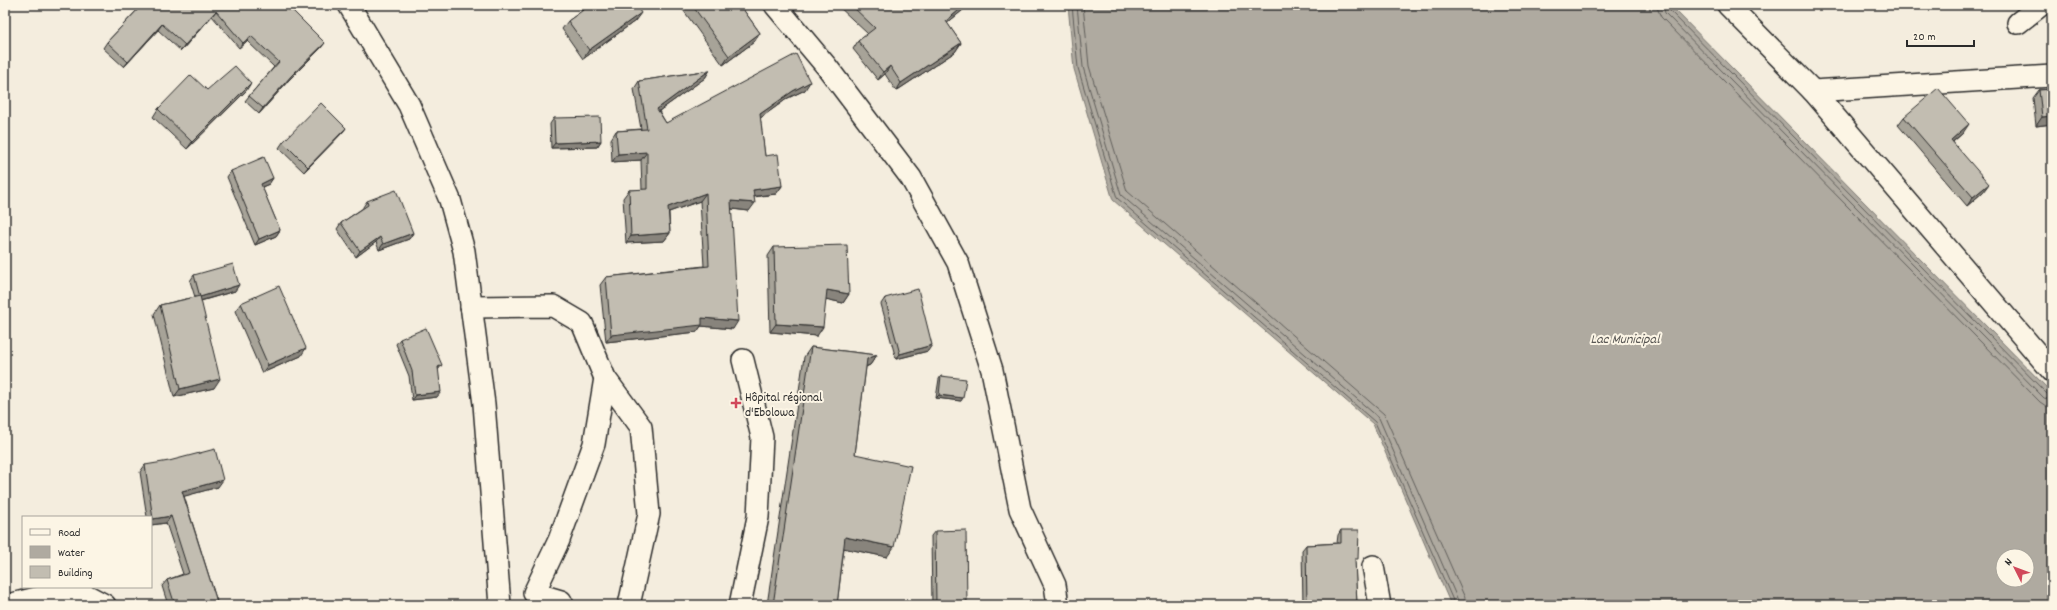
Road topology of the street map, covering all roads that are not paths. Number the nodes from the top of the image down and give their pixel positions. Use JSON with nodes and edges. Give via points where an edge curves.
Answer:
{"nodes":[{"id":1,"x":349,"y":5,"type":"edge"},
{"id":2,"x":775,"y":5,"type":"edge"},
{"id":3,"x":1728,"y":5,"type":"edge"},
{"id":4,"x":2041,"y":5,"type":"edge"},
{"id":5,"x":2018,"y":23,"type":"dead end"},
{"id":6,"x":2052,"y":76,"type":"edge"},
{"id":7,"x":1813,"y":91,"type":"junction"},
{"id":8,"x":471,"y":307,"type":"junction"},
{"id":9,"x":743,"y":360,"type":"dead end"},
{"id":10,"x":2052,"y":371,"type":"edge"},
{"id":11,"x":605,"y":378,"type":"junction"},
{"id":12,"x":1372,"y":566,"type":"dead end"},
{"id":13,"x":8,"y":605,"type":"edge"},
{"id":14,"x":105,"y":605,"type":"edge"},
{"id":15,"x":500,"y":605,"type":"edge"},
{"id":16,"x":563,"y":605,"type":"edge"},
{"id":17,"x":629,"y":605,"type":"edge"},
{"id":18,"x":740,"y":605,"type":"edge"},
{"id":19,"x":1058,"y":605,"type":"edge"},
{"id":20,"x":1380,"y":605,"type":"edge"}],
"edges":[{"from":1,"to":8,"type":"street","via":[[409,105],[450,200],[464,251]]},
{"from":2,"to":19,"type":"street","via":[[827,67],[911,178],[958,263],[992,370],[1020,509],[1055,585]]},
{"from":3,"to":7,"type":"street"},
{"from":4,"to":5,"type":"street"},
{"from":6,"to":7,"type":"street"},
{"from":7,"to":10,"type":"street"},
{"from":8,"to":11,"type":"street","via":[[554,306],[582,323]]},
{"from":8,"to":15,"type":"street","via":[[484,404]]},
{"from":9,"to":18,"type":"street","via":[[762,436],[758,517]]},
{"from":11,"to":16,"type":"street","via":[[594,444],[559,540],[534,593],[561,600]]},
{"from":11,"to":17,"type":"street","via":[[641,427],[649,514]]},
{"from":12,"to":20,"type":"street"},
{"from":13,"to":14,"type":"street","via":[[61,592],[86,595]]}]}
